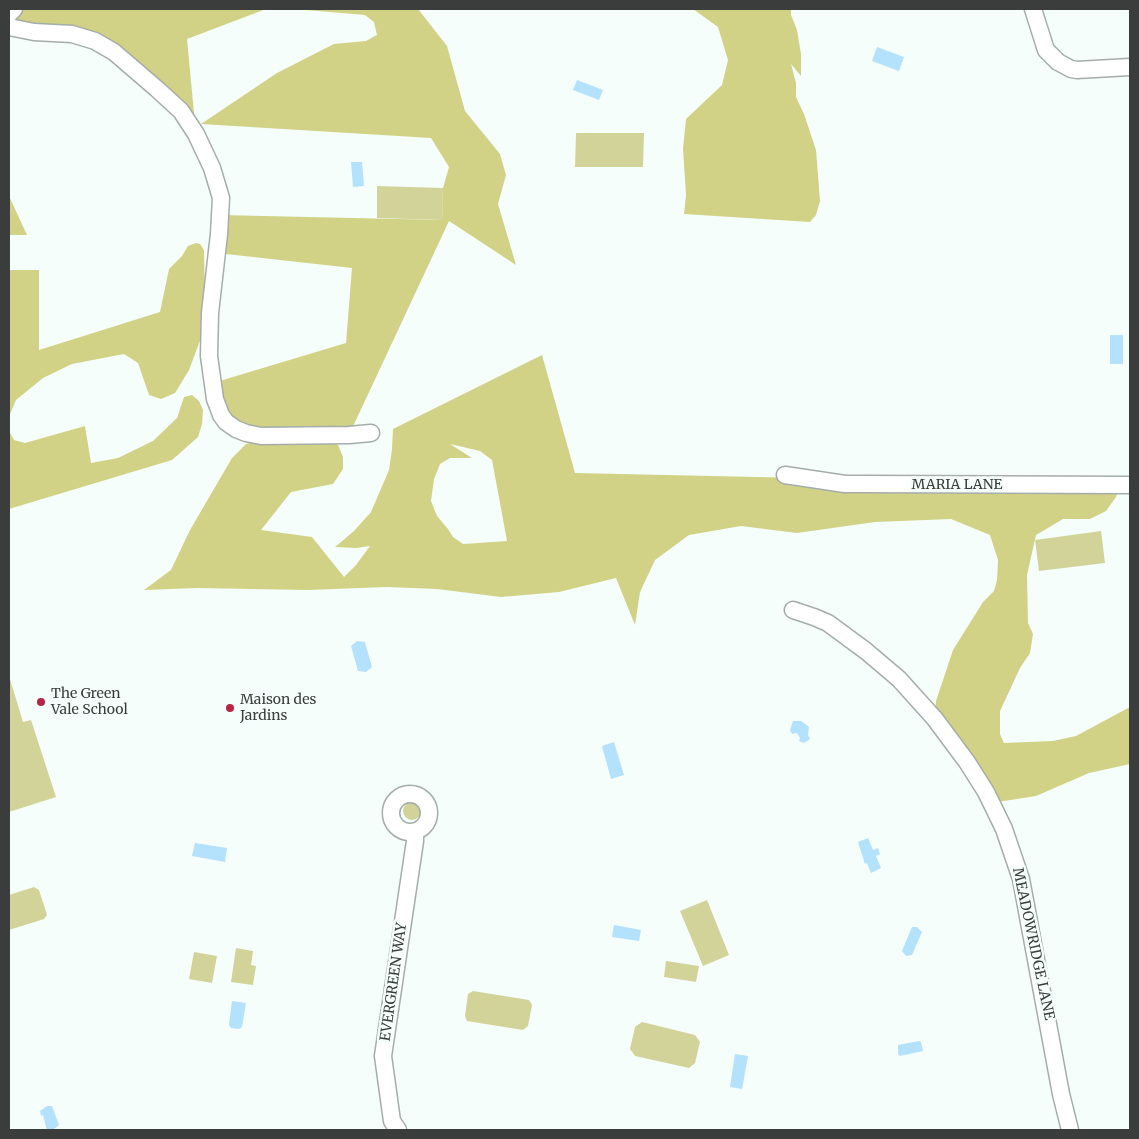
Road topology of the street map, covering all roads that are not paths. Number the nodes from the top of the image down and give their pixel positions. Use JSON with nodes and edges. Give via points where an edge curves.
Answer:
{"nodes":[{"id":1,"x":14,"y":9,"type":"edge"},
{"id":2,"x":1033,"y":9,"type":"edge"},
{"id":3,"x":9,"y":14,"type":"edge"},
{"id":4,"x":9,"y":27,"type":"edge"},
{"id":5,"x":1130,"y":67,"type":"edge"},
{"id":6,"x":371,"y":433,"type":"dead end"},
{"id":7,"x":785,"y":475,"type":"dead end"},
{"id":8,"x":1130,"y":485,"type":"edge"},
{"id":9,"x":793,"y":610,"type":"dead end"},
{"id":10,"x":415,"y":832,"type":"dead end"},
{"id":11,"x":398,"y":1130,"type":"edge"},
{"id":12,"x":1070,"y":1130,"type":"edge"}],
"edges":[{"from":1,"to":3,"type":"street"},
{"from":2,"to":5,"type":"street","via":[[1046,50],[1058,62],[1077,70]]},
{"from":4,"to":6,"type":"street","via":[[72,34],[96,41],[114,52],[181,111],[196,134],[212,168],[220,198],[209,356],[215,399],[226,422],[246,433],[261,436]]},
{"from":7,"to":8,"type":"street","name":"MARIA LANE","via":[[845,484]]},
{"from":9,"to":12,"type":"street","name":"MEADOWRIDGE LANE","via":[[828,623],[899,679],[935,719],[986,792],[1004,829],[1021,879]]},
{"from":10,"to":11,"type":"street","name":"EVERGREEN WAY","via":[[383,1056],[392,1121]]}]}
